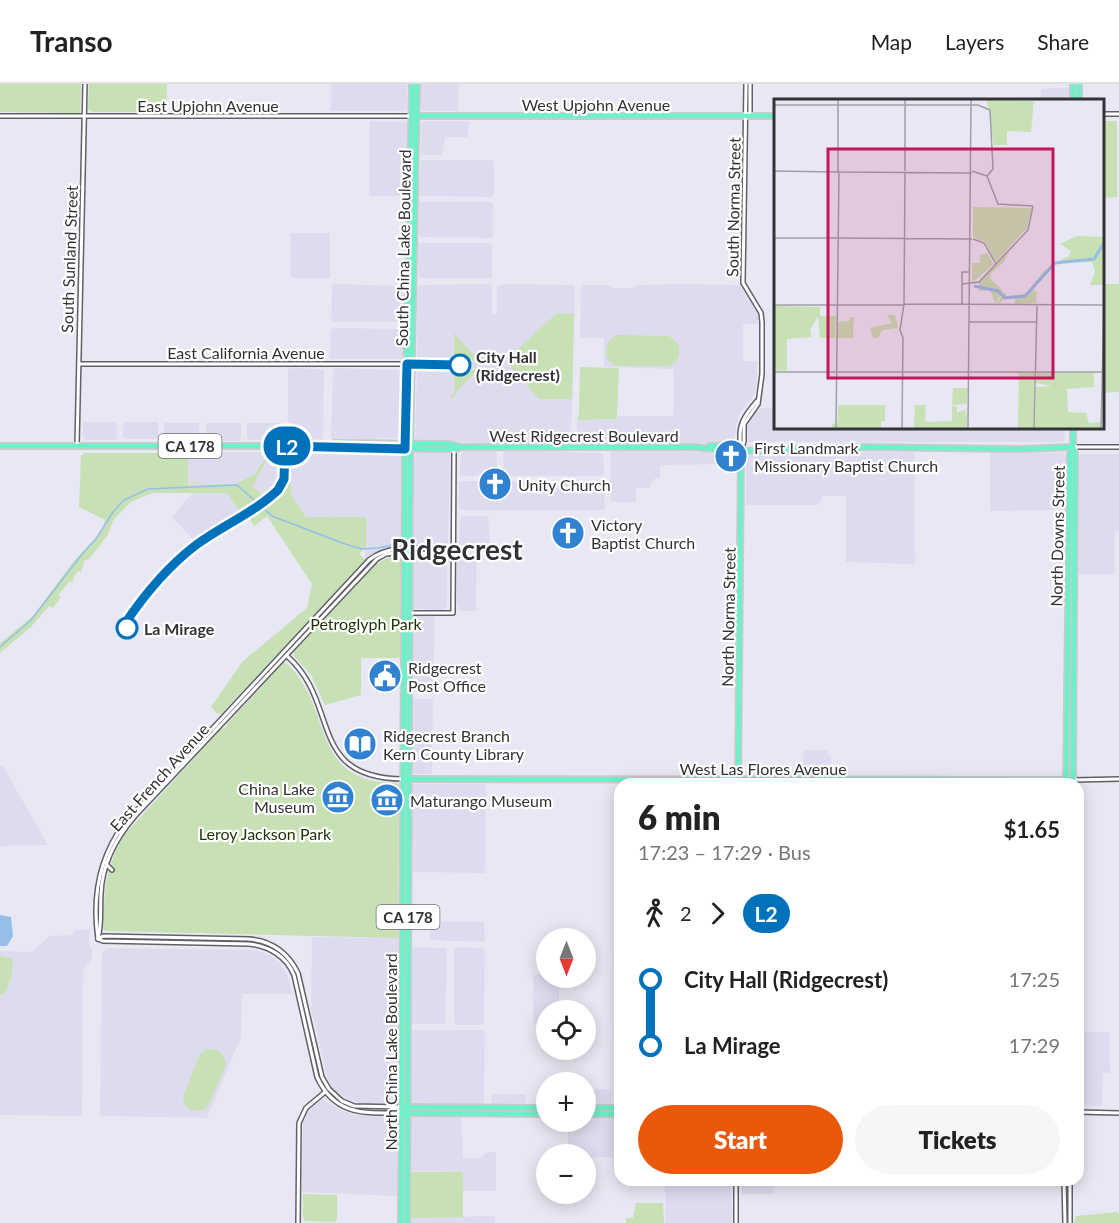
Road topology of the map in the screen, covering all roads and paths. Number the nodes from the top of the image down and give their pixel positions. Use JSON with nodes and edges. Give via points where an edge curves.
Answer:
{"nodes":[{"id":1,"x":85,"y":84,"type":"edge"},
{"id":2,"x":412,"y":84,"type":"edge"},
{"id":3,"x":417,"y":84,"type":"edge"},
{"id":4,"x":748,"y":84,"type":"edge"},
{"id":5,"x":1080,"y":84,"type":"edge"},
{"id":6,"x":1079,"y":99,"type":"edge"},
{"id":7,"x":0,"y":116,"type":"edge"},
{"id":8,"x":414,"y":116,"type":"junction"},
{"id":9,"x":747,"y":116,"type":"junction"},
{"id":10,"x":774,"y":116,"type":"edge"},
{"id":11,"x":84,"y":117,"type":"junction"},
{"id":12,"x":79,"y":364,"type":"junction"},
{"id":13,"x":410,"y":364,"type":"junction"},
{"id":14,"x":1073,"y":429,"type":"edge"},
{"id":15,"x":77,"y":445,"type":"junction"},
{"id":16,"x":0,"y":446,"type":"edge"},
{"id":17,"x":408,"y":446,"type":"junction"},
{"id":18,"x":460,"y":447,"type":"junction"},
{"id":19,"x":1072,"y":447,"type":"junction"},
{"id":20,"x":1119,"y":447,"type":"edge"},
{"id":21,"x":452,"y":449,"type":"junction"},
{"id":22,"x":741,"y":450,"type":"junction"},
{"id":23,"x":405,"y":504,"type":"junction"},
{"id":24,"x":410,"y":525,"type":"junction"},
{"id":25,"x":407,"y":551,"type":"junction"},
{"id":26,"x":453,"y":551,"type":"junction"},
{"id":27,"x":405,"y":586,"type":"junction"},
{"id":28,"x":410,"y":613,"type":"junction"},
{"id":29,"x":285,"y":654,"type":"junction"},
{"id":30,"x":738,"y":778,"type":"edge"},
{"id":31,"x":1066,"y":778,"type":"edge"},
{"id":32,"x":1073,"y":778,"type":"edge"},
{"id":33,"x":405,"y":779,"type":"junction"},
{"id":34,"x":1119,"y":779,"type":"edge"},
{"id":35,"x":614,"y":781,"type":"edge"},
{"id":36,"x":1084,"y":781,"type":"edge"},
{"id":37,"x":118,"y":832,"type":"junction"},
{"id":38,"x":403,"y":844,"type":"junction"},
{"id":39,"x":106,"y":865,"type":"junction"},
{"id":40,"x":408,"y":867,"type":"junction"},
{"id":41,"x":112,"y":870,"type":"dead end"},
{"id":42,"x":98,"y":939,"type":"junction"},
{"id":43,"x":325,"y":1092,"type":"junction"},
{"id":44,"x":536,"y":1108,"type":"edge"},
{"id":45,"x":596,"y":1108,"type":"edge"},
{"id":46,"x":614,"y":1108,"type":"edge"},
{"id":47,"x":404,"y":1110,"type":"junction"},
{"id":48,"x":1084,"y":1112,"type":"edge"},
{"id":49,"x":1119,"y":1113,"type":"edge"},
{"id":50,"x":536,"y":1114,"type":"edge"},
{"id":51,"x":596,"y":1114,"type":"edge"},
{"id":52,"x":614,"y":1114,"type":"edge"},
{"id":53,"x":736,"y":1186,"type":"edge"},
{"id":54,"x":1064,"y":1186,"type":"edge"},
{"id":55,"x":1070,"y":1186,"type":"edge"},
{"id":56,"x":298,"y":1223,"type":"edge"},
{"id":57,"x":404,"y":1223,"type":"edge"},
{"id":58,"x":736,"y":1223,"type":"edge"},
{"id":59,"x":1065,"y":1223,"type":"edge"},
{"id":60,"x":1070,"y":1223,"type":"edge"}],
"edges":[{"from":1,"to":11,"type":"street","name":"South Sunland Street"},
{"from":2,"to":8,"type":"main road","name":"South China Lake Boulevard"},
{"from":3,"to":8,"type":"main road","name":"South China Lake Boulevard"},
{"from":4,"to":9,"type":"street","name":"South Norma Street"},
{"from":5,"to":6,"type":"main road"},
{"from":7,"to":11,"type":"street","name":"East Upjohn Avenue"},
{"from":8,"to":9,"type":"main road","name":"West Upjohn Avenue"},
{"from":8,"to":11,"type":"street","name":"East Upjohn Avenue"},
{"from":8,"to":13,"type":"main road","name":"South China Lake Boulevard"},
{"from":9,"to":10,"type":"main road","name":"West Upjohn Avenue"},
{"from":9,"to":22,"type":"street","name":"South Norma Street","via":[[743,283],[762,313],[762,374],[757,400],[739,430]]},
{"from":11,"to":12,"type":"street","name":"South Sunland Street"},
{"from":12,"to":13,"type":"street","name":"East California Avenue"},
{"from":12,"to":15,"type":"street","name":"South Sunland Street"},
{"from":13,"to":17,"type":"main road","name":"South China Lake Boulevard"},
{"from":14,"to":19,"type":"main road"},
{"from":15,"to":16,"type":"main road","number":"CA 178"},
{"from":15,"to":17,"type":"main road","number":"CA 178"},
{"from":17,"to":18,"type":"main road","name":"West Ridgecrest Boulevard"},
{"from":17,"to":21,"type":"main road","name":"West Ridgecrest Boulevard"},
{"from":17,"to":23,"type":"main road","name":"North China Lake Boulevard","number":"CA 178"},
{"from":17,"to":24,"type":"main road","name":"North China Lake Boulevard","number":"CA 178"},
{"from":18,"to":21,"type":"main road","name":"West Ridgecrest Boulevard"},
{"from":18,"to":22,"type":"main road","name":"West Ridgecrest Boulevard","via":[[736,445]]},
{"from":19,"to":20,"type":"street","name":"West Ridgecrest Boulevard"},
{"from":19,"to":22,"type":"main road","name":"West Ridgecrest Boulevard"},
{"from":19,"to":31,"type":"main road","name":"North Downs Street"},
{"from":19,"to":32,"type":"main road","name":"North Downs Street"},
{"from":21,"to":26,"type":"street"},
{"from":22,"to":30,"type":"main road","name":"North Norma Street"},
{"from":23,"to":24,"type":"main road"},
{"from":23,"to":25,"type":"main road","name":"North China Lake Boulevard","number":"CA 178"},
{"from":24,"to":25,"type":"main road","name":"North China Lake Boulevard","number":"CA 178"},
{"from":25,"to":26,"type":"street","name":"East French Avenue"},
{"from":25,"to":27,"type":"main road","name":"North China Lake Boulevard","number":"CA 178"},
{"from":25,"to":28,"type":"main road","name":"North China Lake Boulevard","number":"CA 178"},
{"from":25,"to":29,"type":"street","name":"East French Avenue","via":[[385,550],[369,560]]},
{"from":26,"to":28,"type":"street","via":[[453,613]]},
{"from":27,"to":28,"type":"main road"},
{"from":27,"to":33,"type":"main road","name":"North China Lake Boulevard","number":"CA 178"},
{"from":28,"to":33,"type":"main road","name":"North China Lake Boulevard","number":"CA 178"},
{"from":29,"to":33,"type":"street","via":[[311,686],[342,758],[369,775]]},
{"from":29,"to":37,"type":"street","name":"East French Avenue"},
{"from":29,"to":39,"type":"street","name":"East French Avenue","via":[[128,825]]},
{"from":33,"to":35,"type":"main road","name":"West Las Flores Avenue"},
{"from":33,"to":38,"type":"main road","name":"North China Lake Boulevard","number":"CA 178"},
{"from":33,"to":40,"type":"main road","name":"North China Lake Boulevard","number":"CA 178"},
{"from":34,"to":36,"type":"street","name":"West Las Flores Avenue"},
{"from":37,"to":39,"type":"street"},
{"from":37,"to":42,"type":"street","name":"East French Avenue","via":[[98,879]]},
{"from":38,"to":40,"type":"main road"},
{"from":38,"to":47,"type":"main road","name":"North China Lake Boulevard","number":"CA 178"},
{"from":39,"to":41,"type":"street"},
{"from":39,"to":42,"type":"street","name":"East French Avenue"},
{"from":40,"to":47,"type":"main road","name":"North China Lake Boulevard","number":"CA 178"},
{"from":42,"to":43,"type":"street","via":[[249,944],[277,953],[294,975],[315,1070]]},
{"from":42,"to":47,"type":"street","via":[[249,939],[275,946],[298,973],[322,1077],[332,1093],[357,1106]]},
{"from":43,"to":47,"type":"street","via":[[353,1111]]},
{"from":43,"to":56,"type":"street","via":[[300,1118]]},
{"from":44,"to":47,"type":"main road"},
{"from":45,"to":46,"type":"main road"},
{"from":47,"to":50,"type":"main road"},
{"from":47,"to":57,"type":"main road","name":"North China Lake Boulevard","number":"CA 178"},
{"from":47,"to":57,"type":"main road","name":"North China Lake Boulevard","number":"CA 178"},
{"from":48,"to":49,"type":"street"},
{"from":51,"to":52,"type":"main road"},
{"from":53,"to":58,"type":"street"},
{"from":54,"to":59,"type":"street"},
{"from":55,"to":60,"type":"street"}]}
